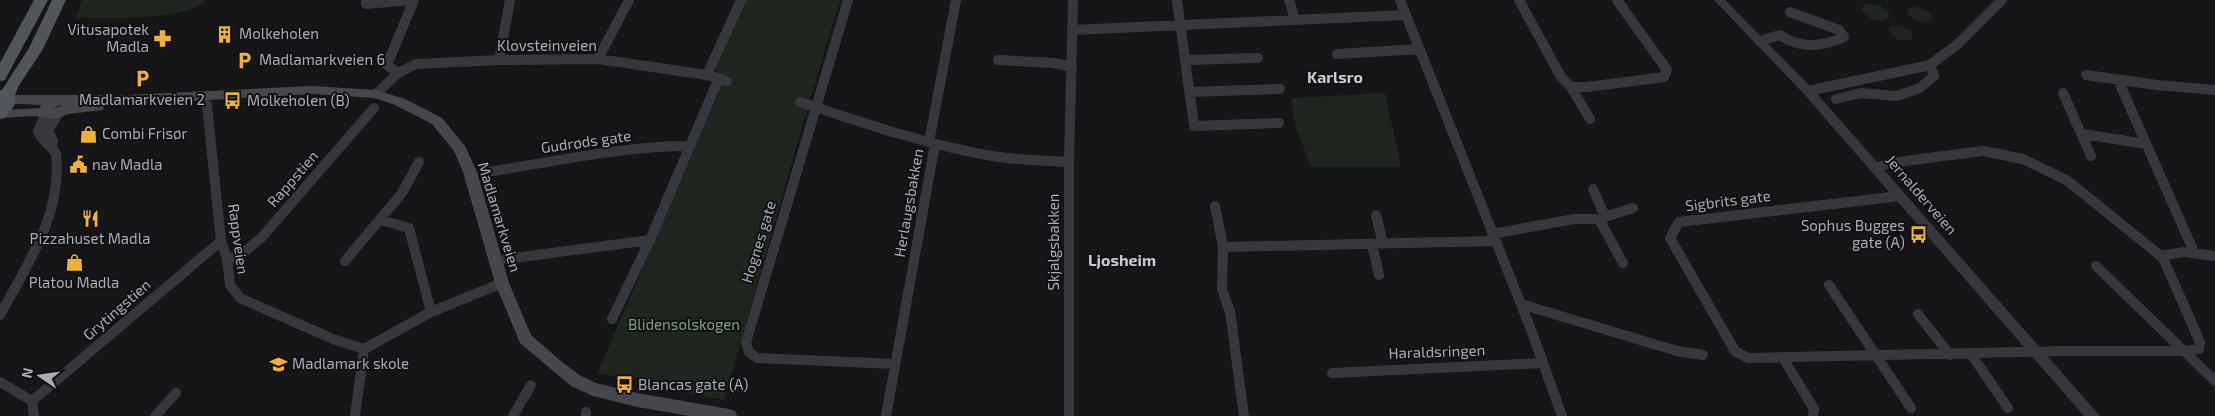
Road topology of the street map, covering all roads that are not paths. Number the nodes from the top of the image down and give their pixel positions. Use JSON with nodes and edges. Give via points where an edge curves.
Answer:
{"nodes":[{"id":1,"x":41,"y":0,"type":"edge"},
{"id":2,"x":59,"y":0,"type":"edge"},
{"id":3,"x":366,"y":0,"type":"edge"},
{"id":4,"x":412,"y":0,"type":"edge"},
{"id":5,"x":510,"y":0,"type":"edge"},
{"id":6,"x":629,"y":0,"type":"edge"},
{"id":7,"x":741,"y":0,"type":"edge"},
{"id":8,"x":848,"y":0,"type":"edge"},
{"id":9,"x":956,"y":0,"type":"edge"},
{"id":10,"x":1073,"y":0,"type":"edge"},
{"id":11,"x":1177,"y":0,"type":"edge"},
{"id":12,"x":1289,"y":0,"type":"edge"},
{"id":13,"x":1400,"y":0,"type":"edge"},
{"id":14,"x":1518,"y":0,"type":"edge"},
{"id":15,"x":1617,"y":0,"type":"edge"},
{"id":16,"x":1719,"y":0,"type":"edge"},
{"id":17,"x":2002,"y":0,"type":"edge"},
{"id":18,"x":1790,"y":12,"type":"dead end"},
{"id":19,"x":1406,"y":14,"type":"junction"},
{"id":20,"x":1294,"y":20,"type":"junction"},
{"id":21,"x":1182,"y":25,"type":"junction"},
{"id":22,"x":1072,"y":30,"type":"junction"},
{"id":23,"x":1759,"y":41,"type":"junction"},
{"id":24,"x":1420,"y":49,"type":"junction"},
{"id":25,"x":1337,"y":54,"type":"dead end"},
{"id":26,"x":1258,"y":58,"type":"dead end"},
{"id":27,"x":598,"y":59,"type":"junction"},
{"id":28,"x":499,"y":60,"type":"junction"},
{"id":29,"x":998,"y":60,"type":"dead end"},
{"id":30,"x":1185,"y":60,"type":"junction"},
{"id":31,"x":1930,"y":65,"type":"junction"},
{"id":32,"x":1072,"y":67,"type":"junction"},
{"id":33,"x":398,"y":73,"type":"junction"},
{"id":34,"x":707,"y":75,"type":"junction"},
{"id":35,"x":2086,"y":75,"type":"dead end"},
{"id":36,"x":0,"y":76,"type":"edge"},
{"id":37,"x":2118,"y":80,"type":"junction"},
{"id":38,"x":1571,"y":87,"type":"junction"},
{"id":39,"x":1280,"y":89,"type":"dead end"},
{"id":40,"x":2215,"y":90,"type":"edge"},
{"id":41,"x":1808,"y":91,"type":"junction"},
{"id":42,"x":1190,"y":92,"type":"junction"},
{"id":43,"x":2063,"y":93,"type":"dead end"},
{"id":44,"x":1836,"y":99,"type":"dead end"},
{"id":45,"x":208,"y":101,"type":"junction"},
{"id":46,"x":375,"y":101,"type":"junction"},
{"id":47,"x":800,"y":102,"type":"dead end"},
{"id":48,"x":3,"y":104,"type":"edge"},
{"id":49,"x":816,"y":107,"type":"junction"},
{"id":50,"x":56,"y":109,"type":"junction"},
{"id":51,"x":1590,"y":120,"type":"dead end"},
{"id":52,"x":1279,"y":122,"type":"dead end"},
{"id":53,"x":2083,"y":134,"type":"junction"},
{"id":54,"x":932,"y":143,"type":"junction"},
{"id":55,"x":2146,"y":144,"type":"junction"},
{"id":56,"x":690,"y":146,"type":"junction"},
{"id":57,"x":2091,"y":156,"type":"dead end"},
{"id":58,"x":418,"y":162,"type":"dead end"},
{"id":59,"x":1069,"y":162,"type":"junction"},
{"id":60,"x":1877,"y":168,"type":"junction"},
{"id":61,"x":487,"y":172,"type":"dead end"},
{"id":62,"x":1593,"y":189,"type":"dead end"},
{"id":63,"x":1900,"y":196,"type":"junction"},
{"id":64,"x":1215,"y":206,"type":"dead end"},
{"id":65,"x":1634,"y":208,"type":"dead end"},
{"id":66,"x":1376,"y":215,"type":"dead end"},
{"id":67,"x":1602,"y":217,"type":"junction"},
{"id":68,"x":380,"y":220,"type":"junction"},
{"id":69,"x":1493,"y":237,"type":"junction"},
{"id":70,"x":650,"y":240,"type":"junction"},
{"id":71,"x":221,"y":241,"type":"junction"},
{"id":72,"x":1377,"y":244,"type":"junction"},
{"id":73,"x":1223,"y":246,"type":"junction"},
{"id":74,"x":2194,"y":252,"type":"junction"},
{"id":75,"x":2215,"y":256,"type":"edge"},
{"id":76,"x":2163,"y":258,"type":"junction"},
{"id":77,"x":506,"y":259,"type":"dead end"},
{"id":78,"x":227,"y":260,"type":"junction"},
{"id":79,"x":346,"y":261,"type":"dead end"},
{"id":80,"x":1623,"y":263,"type":"dead end"},
{"id":81,"x":2096,"y":266,"type":"dead end"},
{"id":82,"x":1380,"y":275,"type":"dead end"},
{"id":83,"x":502,"y":283,"type":"junction"},
{"id":84,"x":1829,"y":285,"type":"dead end"},
{"id":85,"x":1521,"y":304,"type":"junction"},
{"id":86,"x":432,"y":312,"type":"junction"},
{"id":87,"x":1918,"y":314,"type":"dead end"},
{"id":88,"x":0,"y":315,"type":"edge"},
{"id":89,"x":612,"y":319,"type":"dead end"},
{"id":90,"x":364,"y":350,"type":"junction"},
{"id":91,"x":2186,"y":351,"type":"junction"},
{"id":92,"x":2036,"y":352,"type":"junction"},
{"id":93,"x":1971,"y":354,"type":"junction"},
{"id":94,"x":1703,"y":355,"type":"dead end"},
{"id":95,"x":1950,"y":355,"type":"junction"},
{"id":96,"x":1878,"y":356,"type":"junction"},
{"id":97,"x":1784,"y":358,"type":"junction"},
{"id":98,"x":1542,"y":363,"type":"junction"},
{"id":99,"x":895,"y":364,"type":"junction"},
{"id":100,"x":1332,"y":372,"type":"dead end"},
{"id":101,"x":2215,"y":381,"type":"edge"},
{"id":102,"x":0,"y":382,"type":"edge"},
{"id":103,"x":531,"y":385,"type":"dead end"},
{"id":104,"x":176,"y":393,"type":"dead end"},
{"id":105,"x":32,"y":401,"type":"junction"},
{"id":106,"x":1911,"y":408,"type":"dead end"},
{"id":107,"x":2008,"y":408,"type":"dead end"},
{"id":108,"x":34,"y":416,"type":"edge"},
{"id":109,"x":155,"y":416,"type":"edge"},
{"id":110,"x":355,"y":416,"type":"edge"},
{"id":111,"x":513,"y":416,"type":"edge"},
{"id":112,"x":724,"y":416,"type":"edge"},
{"id":113,"x":886,"y":416,"type":"edge"},
{"id":114,"x":1069,"y":416,"type":"edge"},
{"id":115,"x":1244,"y":416,"type":"edge"},
{"id":116,"x":1562,"y":416,"type":"edge"},
{"id":117,"x":1813,"y":416,"type":"edge"},
{"id":118,"x":2093,"y":416,"type":"edge"}],
"edges":[{"from":1,"to":36,"type":"main road"},
{"from":2,"to":48,"type":"main road","via":[[36,48]]},
{"from":3,"to":4,"type":"street","via":[[369,4]]},
{"from":4,"to":33,"type":"street","via":[[387,65]]},
{"from":5,"to":28,"type":"street"},
{"from":6,"to":27,"type":"street"},
{"from":7,"to":34,"type":"street"},
{"from":8,"to":49,"type":"street","name":"Hognes gate"},
{"from":9,"to":54,"type":"street","name":"Herlaugsbakken"},
{"from":10,"to":22,"type":"street","name":"Skjalgsbakken"},
{"from":11,"to":21,"type":"street"},
{"from":12,"to":20,"type":"street"},
{"from":13,"to":19,"type":"street"},
{"from":14,"to":38,"type":"street","via":[[1561,77]]},
{"from":15,"to":38,"type":"street","via":[[1667,74],[1637,81]]},
{"from":16,"to":23,"type":"street","name":"Jernalderveien"},
{"from":17,"to":31,"type":"street"},
{"from":18,"to":23,"type":"street","via":[[1839,30],[1844,37],[1809,46],[1780,35]]},
{"from":19,"to":20,"type":"street"},
{"from":19,"to":24,"type":"street"},
{"from":20,"to":21,"type":"street"},
{"from":21,"to":22,"type":"street"},
{"from":21,"to":30,"type":"street"},
{"from":22,"to":32,"type":"street","name":"Skjalgsbakken"},
{"from":23,"to":41,"type":"street","name":"Jernalderveien"},
{"from":24,"to":25,"type":"street"},
{"from":24,"to":69,"type":"street"},
{"from":26,"to":30,"type":"street"},
{"from":27,"to":28,"type":"street","name":"Klovsteinveien"},
{"from":27,"to":34,"type":"street","name":"Klovsteinveien"},
{"from":28,"to":33,"type":"street","name":"Klovsteinveien","via":[[416,64]]},
{"from":29,"to":32,"type":"street"},
{"from":30,"to":42,"type":"street"},
{"from":31,"to":41,"type":"street"},
{"from":31,"to":44,"type":"street","via":[[1934,76],[1920,88],[1897,96],[1861,93]]},
{"from":32,"to":59,"type":"street","name":"Skjalgsbakken"},
{"from":33,"to":46,"type":"street","name":"Klovsteinveien"},
{"from":34,"to":56,"type":"street","name":"Klovsteinveien","via":[[723,80]]},
{"from":35,"to":37,"type":"street"},
{"from":37,"to":40,"type":"street"},
{"from":37,"to":55,"type":"street"},
{"from":38,"to":51,"type":"street"},
{"from":39,"to":42,"type":"street"},
{"from":41,"to":60,"type":"street","name":"Jernalderveien"},
{"from":42,"to":52,"type":"street","via":[[1194,126]]},
{"from":43,"to":53,"type":"street"},
{"from":45,"to":46,"type":"main road","name":"Madlamarkveien","via":[[312,90]]},
{"from":45,"to":50,"type":"main road","name":"Madlamarkveien"},
{"from":45,"to":71,"type":"street","name":"Rappveien"},
{"from":46,"to":78,"type":"street","name":"Rappstien","via":[[262,237],[242,254]]},
{"from":46,"to":83,"type":"main road","name":"Madlamarkveien","via":[[400,102],[437,121],[460,149],[470,172]]},
{"from":47,"to":49,"type":"street"},
{"from":48,"to":50,"type":"main road","name":"Madlamarkveien","via":[[33,111]]},
{"from":49,"to":54,"type":"street"},
{"from":49,"to":99,"type":"street","name":"Hognes gate","via":[[746,342],[748,352],[757,358]]},
{"from":50,"to":88,"type":"street","via":[[38,131],[52,147],[57,162],[53,208],[36,248]]},
{"from":53,"to":55,"type":"street"},
{"from":53,"to":57,"type":"street"},
{"from":54,"to":59,"type":"street","via":[[992,156]]},
{"from":54,"to":99,"type":"street","name":"Herlaugsbakken"},
{"from":55,"to":74,"type":"street"},
{"from":56,"to":61,"type":"street","name":"Gudrøds gate","via":[[640,149]]},
{"from":56,"to":70,"type":"street"},
{"from":58,"to":68,"type":"street","via":[[402,193]]},
{"from":59,"to":114,"type":"street","name":"Skjalgsbakken"},
{"from":60,"to":63,"type":"street","name":"Jernalderveien"},
{"from":60,"to":76,"type":"street","via":[[1890,163],[1983,151],[2023,159],[2068,181]]},
{"from":62,"to":67,"type":"street","via":[[1603,208]]},
{"from":63,"to":92,"type":"street","name":"Jernalderveien"},
{"from":63,"to":97,"type":"street","name":"Sigbrits gate","via":[[1679,222],[1670,238],[1735,351],[1748,358]]},
{"from":64,"to":73,"type":"street"},
{"from":65,"to":67,"type":"street"},
{"from":66,"to":72,"type":"street"},
{"from":67,"to":69,"type":"street","via":[[1574,219]]},
{"from":67,"to":80,"type":"street"},
{"from":68,"to":79,"type":"street"},
{"from":68,"to":86,"type":"street","via":[[410,228]]},
{"from":69,"to":72,"type":"street"},
{"from":69,"to":85,"type":"street"},
{"from":70,"to":77,"type":"street"},
{"from":70,"to":89,"type":"street"},
{"from":71,"to":78,"type":"street","name":"Rappveien"},
{"from":71,"to":105,"type":"street","name":"Grytingstien"},
{"from":72,"to":73,"type":"street"},
{"from":72,"to":82,"type":"street"},
{"from":73,"to":115,"type":"street","via":[[1221,264],[1225,304],[1230,312]]},
{"from":74,"to":75,"type":"street"},
{"from":74,"to":76,"type":"street","via":[[2174,252]]},
{"from":76,"to":91,"type":"street","via":[[2200,342],[2199,349]]},
{"from":78,"to":90,"type":"street","name":"Rappveien","via":[[226,276],[231,291],[240,298]]},
{"from":81,"to":91,"type":"street"},
{"from":83,"to":86,"type":"street"},
{"from":83,"to":112,"type":"main road","name":"Madlamarkveien","via":[[525,339],[576,381],[593,389],[637,400]]},
{"from":84,"to":96,"type":"street"},
{"from":85,"to":94,"type":"street","via":[[1677,351]]},
{"from":85,"to":98,"type":"street"},
{"from":86,"to":90,"type":"street"},
{"from":87,"to":95,"type":"street"},
{"from":90,"to":110,"type":"street"},
{"from":91,"to":92,"type":"street"},
{"from":91,"to":101,"type":"street"},
{"from":92,"to":93,"type":"street"},
{"from":92,"to":118,"type":"street","name":"Jernalderveien"},
{"from":93,"to":95,"type":"street"},
{"from":93,"to":107,"type":"street"},
{"from":95,"to":96,"type":"street"},
{"from":96,"to":97,"type":"street"},
{"from":96,"to":106,"type":"street"},
{"from":97,"to":117,"type":"street","via":[[1814,410]]},
{"from":98,"to":100,"type":"street","name":"Haraldsringen"},
{"from":98,"to":116,"type":"street"},
{"from":99,"to":113,"type":"street","name":"Herlaugsbakken"},
{"from":102,"to":105,"type":"street"},
{"from":103,"to":111,"type":"street"},
{"from":104,"to":109,"type":"street"},
{"from":105,"to":108,"type":"street"}]}
